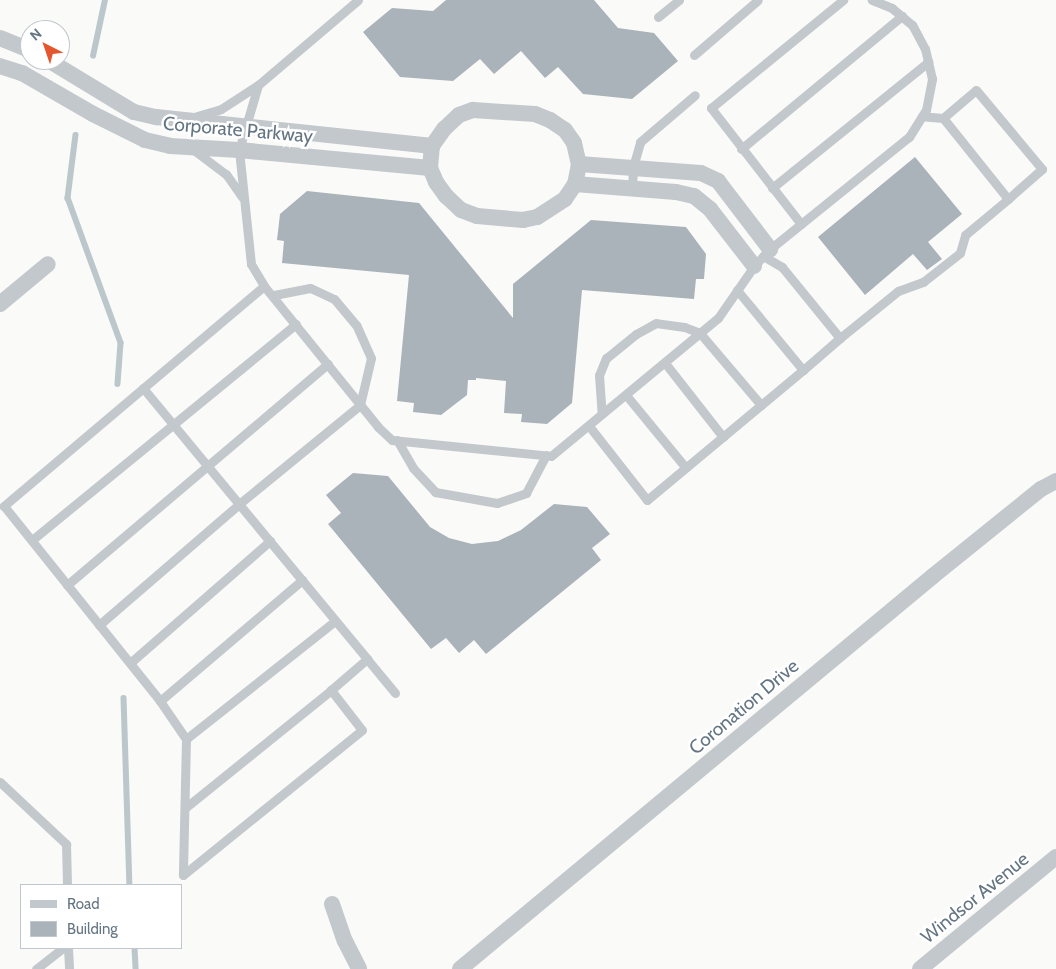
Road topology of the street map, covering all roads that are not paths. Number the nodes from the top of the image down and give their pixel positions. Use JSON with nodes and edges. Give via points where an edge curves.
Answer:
{"nodes":[{"id":1,"x":358,"y":0,"type":"edge"},
{"id":2,"x":679,"y":0,"type":"edge"},
{"id":3,"x":758,"y":0,"type":"edge"},
{"id":4,"x":844,"y":0,"type":"edge"},
{"id":5,"x":872,"y":0,"type":"edge"},
{"id":6,"x":902,"y":16,"type":"junction"},
{"id":7,"x":658,"y":17,"type":"dead end"},
{"id":8,"x":0,"y":38,"type":"edge"},
{"id":9,"x":20,"y":46,"type":"edge"},
{"id":10,"x":694,"y":55,"type":"dead end"},
{"id":11,"x":928,"y":62,"type":"junction"},
{"id":12,"x":0,"y":66,"type":"edge"},
{"id":13,"x":64,"y":70,"type":"edge"},
{"id":14,"x":76,"y":77,"type":"junction"},
{"id":15,"x":258,"y":85,"type":"junction"},
{"id":16,"x":695,"y":95,"type":"dead end"},
{"id":17,"x":63,"y":97,"type":"junction"},
{"id":18,"x":922,"y":116,"type":"junction"},
{"id":19,"x":943,"y":118,"type":"junction"},
{"id":20,"x":180,"y":120,"type":"junction"},
{"id":21,"x":244,"y":126,"type":"junction"},
{"id":22,"x":432,"y":146,"type":"junction"},
{"id":23,"x":186,"y":147,"type":"junction"},
{"id":24,"x":742,"y":149,"type":"junction"},
{"id":25,"x":239,"y":150,"type":"junction"},
{"id":26,"x":579,"y":164,"type":"junction"},
{"id":27,"x":430,"y":168,"type":"junction"},
{"id":28,"x":633,"y":168,"type":"junction"},
{"id":29,"x":575,"y":184,"type":"junction"},
{"id":30,"x":632,"y":188,"type":"junction"},
{"id":31,"x":772,"y":188,"type":"junction"},
{"id":32,"x":1008,"y":198,"type":"junction"},
{"id":33,"x":244,"y":201,"type":"junction"},
{"id":34,"x":801,"y":224,"type":"junction"},
{"id":35,"x":762,"y":257,"type":"junction"},
{"id":36,"x":48,"y":264,"type":"dead end"},
{"id":37,"x":264,"y":286,"type":"junction"},
{"id":38,"x":737,"y":290,"type":"junction"},
{"id":39,"x":273,"y":295,"type":"junction"},
{"id":40,"x":0,"y":304,"type":"edge"},
{"id":41,"x":296,"y":324,"type":"junction"},
{"id":42,"x":700,"y":333,"type":"junction"},
{"id":43,"x":840,"y":338,"type":"junction"},
{"id":44,"x":665,"y":363,"type":"junction"},
{"id":45,"x":328,"y":364,"type":"junction"},
{"id":46,"x":803,"y":370,"type":"junction"},
{"id":47,"x":143,"y":388,"type":"junction"},
{"id":48,"x":626,"y":395,"type":"junction"},
{"id":49,"x":360,"y":405,"type":"junction"},
{"id":50,"x":761,"y":405,"type":"junction"},
{"id":51,"x":602,"y":414,"type":"junction"},
{"id":52,"x":174,"y":425,"type":"junction"},
{"id":53,"x":589,"y":426,"type":"junction"},
{"id":54,"x":723,"y":437,"type":"junction"},
{"id":55,"x":398,"y":440,"type":"junction"},
{"id":56,"x":546,"y":455,"type":"junction"},
{"id":57,"x":207,"y":466,"type":"junction"},
{"id":58,"x":686,"y":468,"type":"junction"},
{"id":59,"x":1056,"y":481,"type":"edge"},
{"id":60,"x":239,"y":504,"type":"junction"},
{"id":61,"x":32,"y":540,"type":"junction"},
{"id":62,"x":270,"y":541,"type":"junction"},
{"id":63,"x":302,"y":580,"type":"junction"},
{"id":64,"x":67,"y":585,"type":"junction"},
{"id":65,"x":335,"y":621,"type":"junction"},
{"id":66,"x":99,"y":625,"type":"junction"},
{"id":67,"x":368,"y":659,"type":"junction"},
{"id":68,"x":130,"y":663,"type":"junction"},
{"id":69,"x":331,"y":690,"type":"junction"},
{"id":70,"x":395,"y":693,"type":"dead end"},
{"id":71,"x":160,"y":701,"type":"junction"},
{"id":72,"x":186,"y":739,"type":"junction"},
{"id":73,"x":0,"y":782,"type":"edge"},
{"id":74,"x":185,"y":808,"type":"junction"},
{"id":75,"x":1054,"y":863,"type":"edge"},
{"id":76,"x":67,"y":884,"type":"edge"},
{"id":77,"x":332,"y":904,"type":"dead end"},
{"id":78,"x":62,"y":949,"type":"edge"},
{"id":79,"x":68,"y":949,"type":"edge"},
{"id":80,"x":36,"y":969,"type":"edge"},
{"id":81,"x":69,"y":969,"type":"edge"},
{"id":82,"x":359,"y":969,"type":"edge"},
{"id":83,"x":460,"y":969,"type":"edge"},
{"id":84,"x":920,"y":969,"type":"edge"}],
"edges":[{"from":1,"to":15,"type":"lane"},
{"from":2,"to":7,"type":"lane"},
{"from":3,"to":10,"type":"lane"},
{"from":4,"to":24,"type":"lane","via":[[711,108]]},
{"from":5,"to":6,"type":"lane"},
{"from":6,"to":11,"type":"lane","via":[[912,25]]},
{"from":6,"to":24,"type":"lane"},
{"from":8,"to":9,"type":"street"},
{"from":11,"to":18,"type":"lane","via":[[932,79]]},
{"from":11,"to":31,"type":"lane"},
{"from":12,"to":17,"type":"street","name":"Corporate Parkway","via":[[22,73]]},
{"from":13,"to":14,"type":"street","name":"Corporate Parkway"},
{"from":14,"to":17,"type":"street"},
{"from":14,"to":20,"type":"street","name":"Corporate Parkway","via":[[134,112]]},
{"from":15,"to":20,"type":"lane","via":[[221,109]]},
{"from":15,"to":21,"type":"lane"},
{"from":16,"to":28,"type":"lane","via":[[640,142]]},
{"from":17,"to":23,"type":"street","name":"Corporate Parkway","via":[[145,140]]},
{"from":18,"to":19,"type":"lane"},
{"from":18,"to":34,"type":"lane","via":[[909,137]]},
{"from":19,"to":32,"type":"lane"},
{"from":19,"to":32,"type":"lane","via":[[976,90],[1042,169]]},
{"from":20,"to":21,"type":"street","name":"Corporate Parkway"},
{"from":21,"to":22,"type":"street","name":"Corporate Parkway"},
{"from":21,"to":25,"type":"lane"},
{"from":22,"to":26,"type":"street","via":[[444,129],[460,115],[473,110],[535,114],[565,130],[574,143]]},
{"from":22,"to":27,"type":"street"},
{"from":23,"to":25,"type":"street","name":"Corporate Parkway"},
{"from":23,"to":33,"type":"lane","via":[[200,153],[226,174]]},
{"from":24,"to":31,"type":"lane"},
{"from":25,"to":27,"type":"street","name":"Corporate Parkway"},
{"from":25,"to":33,"type":"lane"},
{"from":26,"to":28,"type":"street"},
{"from":26,"to":29,"type":"street"},
{"from":27,"to":29,"type":"street","via":[[446,196],[461,210],[478,216],[523,220],[537,217],[565,199]]},
{"from":28,"to":30,"type":"lane"},
{"from":28,"to":35,"type":"street","via":[[701,173],[718,181]]},
{"from":29,"to":30,"type":"street"},
{"from":30,"to":35,"type":"street","via":[[694,196]]},
{"from":31,"to":34,"type":"lane"},
{"from":32,"to":43,"type":"lane","via":[[965,235],[960,253],[924,282],[898,291]]},
{"from":33,"to":37,"type":"lane","via":[[251,264]]},
{"from":34,"to":35,"type":"lane"},
{"from":35,"to":38,"type":"lane"},
{"from":35,"to":43,"type":"lane","via":[[782,267]]},
{"from":36,"to":40,"type":"street"},
{"from":37,"to":39,"type":"lane"},
{"from":37,"to":47,"type":"lane"},
{"from":38,"to":42,"type":"lane","via":[[718,318]]},
{"from":38,"to":46,"type":"lane"},
{"from":39,"to":41,"type":"lane"},
{"from":39,"to":49,"type":"lane","via":[[310,288],[334,299],[356,325],[372,358]]},
{"from":41,"to":45,"type":"lane"},
{"from":41,"to":52,"type":"lane"},
{"from":42,"to":44,"type":"lane"},
{"from":42,"to":50,"type":"lane"},
{"from":42,"to":51,"type":"lane","via":[[656,323],[606,358],[599,375]]},
{"from":43,"to":46,"type":"lane"},
{"from":44,"to":48,"type":"lane"},
{"from":44,"to":54,"type":"lane"},
{"from":45,"to":49,"type":"lane"},
{"from":45,"to":57,"type":"lane"},
{"from":46,"to":50,"type":"lane"},
{"from":47,"to":52,"type":"lane"},
{"from":47,"to":61,"type":"lane","via":[[4,506]]},
{"from":48,"to":51,"type":"lane"},
{"from":48,"to":58,"type":"lane"},
{"from":49,"to":55,"type":"lane","via":[[392,440]]},
{"from":49,"to":60,"type":"lane"},
{"from":50,"to":54,"type":"lane"},
{"from":51,"to":53,"type":"lane"},
{"from":52,"to":57,"type":"lane"},
{"from":52,"to":61,"type":"lane"},
{"from":53,"to":56,"type":"lane","via":[[552,456]]},
{"from":53,"to":58,"type":"lane","via":[[647,500]]},
{"from":54,"to":58,"type":"lane"},
{"from":55,"to":56,"type":"lane"},
{"from":55,"to":56,"type":"lane","via":[[413,468],[436,492],[497,503],[526,493]]},
{"from":57,"to":60,"type":"lane"},
{"from":57,"to":64,"type":"lane"},
{"from":59,"to":83,"type":"street","name":"Coronation Drive","via":[[1041,489],[933,576]]},
{"from":60,"to":62,"type":"lane"},
{"from":60,"to":66,"type":"lane"},
{"from":61,"to":64,"type":"lane"},
{"from":62,"to":63,"type":"lane"},
{"from":62,"to":68,"type":"lane"},
{"from":63,"to":65,"type":"lane"},
{"from":63,"to":71,"type":"lane"},
{"from":64,"to":66,"type":"lane"},
{"from":65,"to":67,"type":"lane"},
{"from":65,"to":72,"type":"lane"},
{"from":66,"to":68,"type":"lane"},
{"from":67,"to":69,"type":"lane"},
{"from":67,"to":70,"type":"lane"},
{"from":68,"to":71,"type":"lane"},
{"from":69,"to":74,"type":"lane"},
{"from":69,"to":74,"type":"lane","via":[[362,730],[183,875]]},
{"from":71,"to":72,"type":"lane"},
{"from":72,"to":74,"type":"lane"},
{"from":73,"to":76,"type":"lane","via":[[66,844]]},
{"from":75,"to":84,"type":"street","name":"Windsor Avenue"},
{"from":77,"to":82,"type":"street"},
{"from":78,"to":80,"type":"lane"},
{"from":79,"to":81,"type":"lane"}]}
